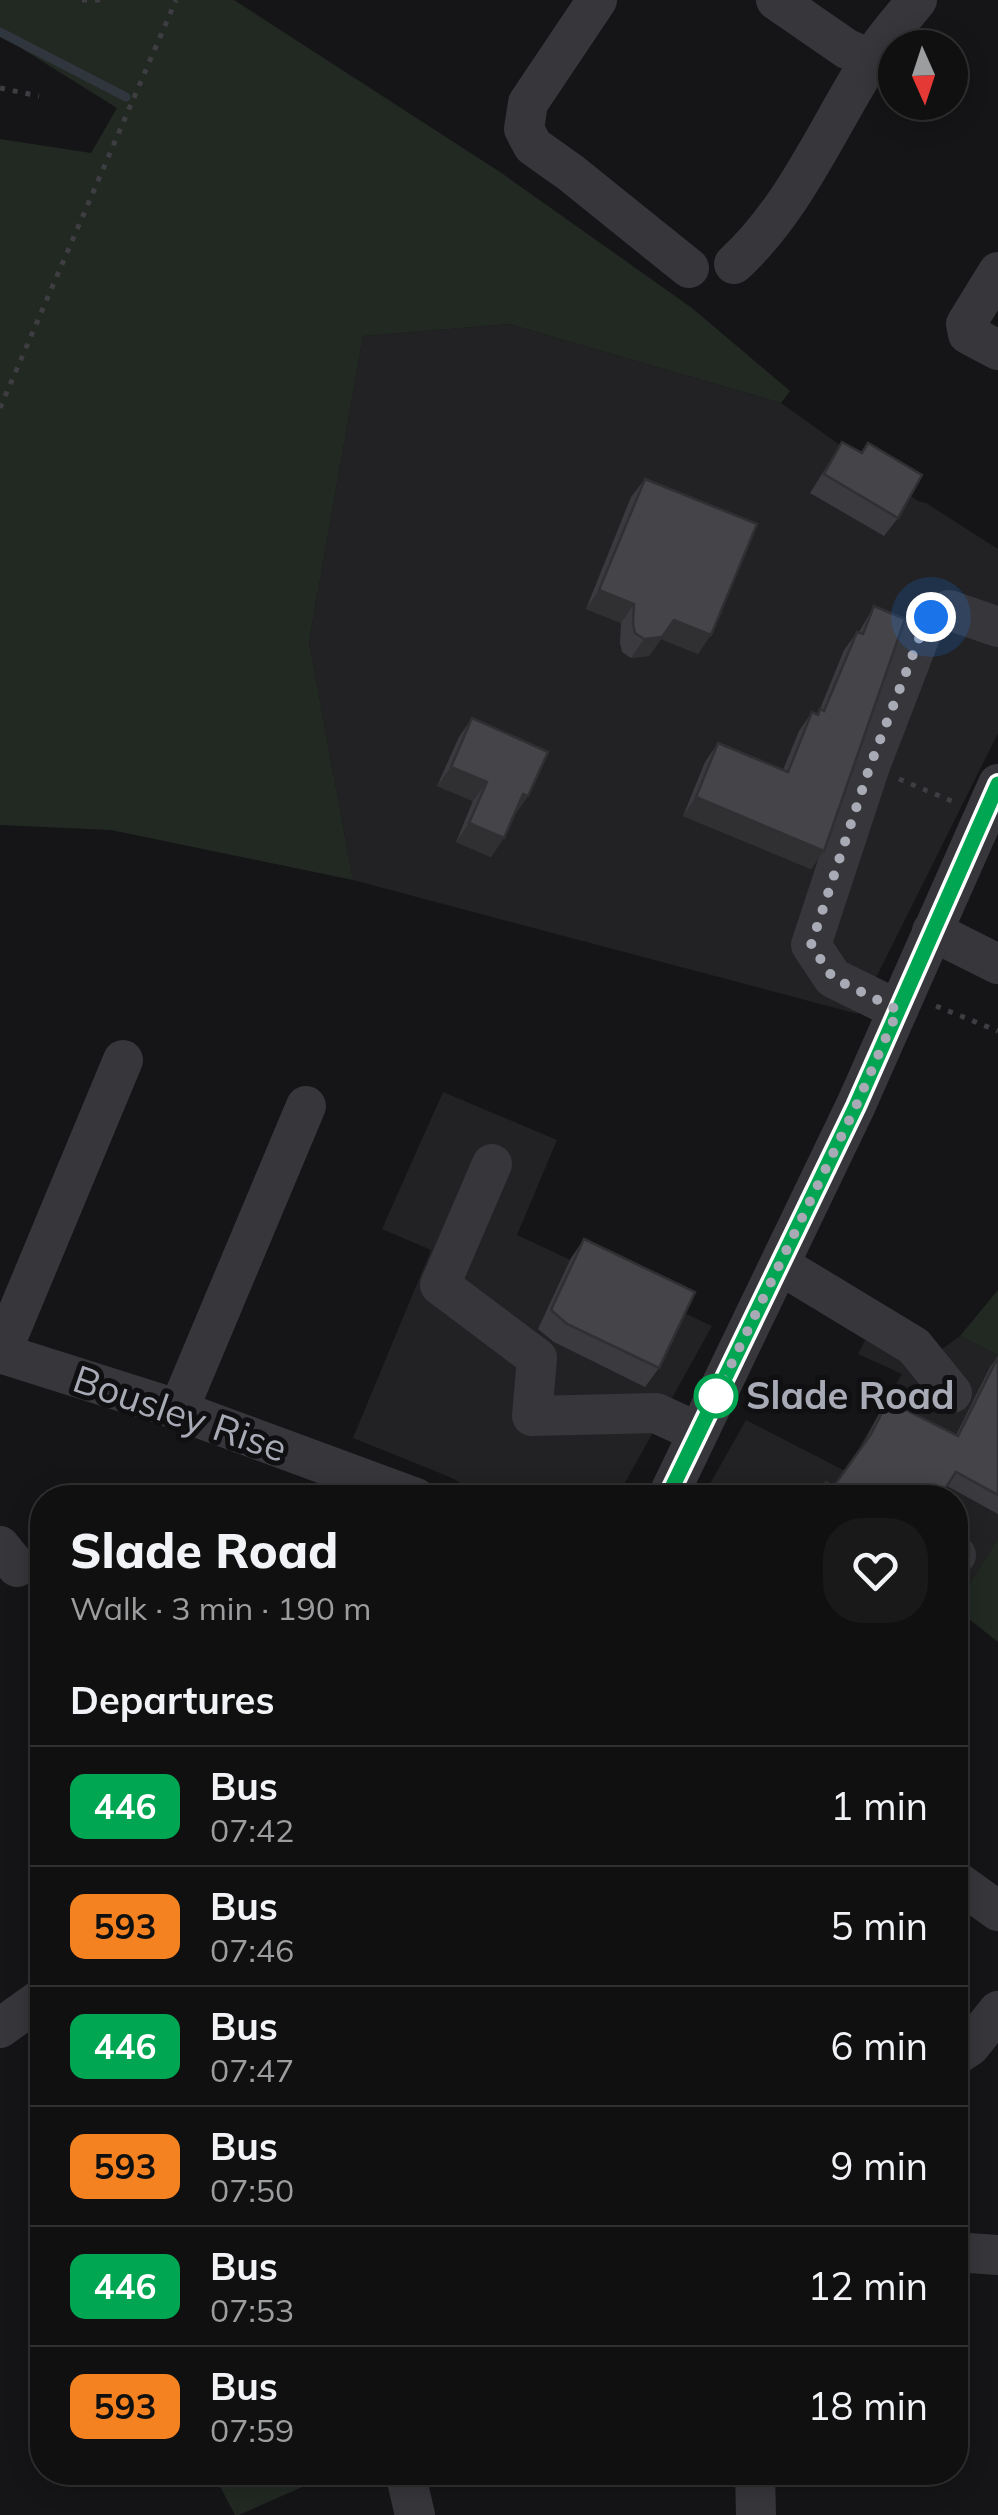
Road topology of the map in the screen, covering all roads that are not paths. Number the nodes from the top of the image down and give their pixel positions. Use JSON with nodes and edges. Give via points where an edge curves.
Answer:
{"nodes":[{"id":1,"x":597,"y":0,"type":"edge"},
{"id":2,"x":776,"y":0,"type":"edge"},
{"id":3,"x":917,"y":0,"type":"edge"},
{"id":4,"x":871,"y":59,"type":"junction"},
{"id":5,"x":734,"y":264,"type":"dead end"},
{"id":6,"x":689,"y":268,"type":"dead end"},
{"id":7,"x":998,"y":272,"type":"edge"},
{"id":8,"x":998,"y":350,"type":"edge"},
{"id":9,"x":998,"y":626,"type":"edge"},
{"id":10,"x":991,"y":800,"type":"edge"},
{"id":11,"x":932,"y":931,"type":"junction"},
{"id":12,"x":998,"y":964,"type":"edge"},
{"id":13,"x":901,"y":1002,"type":"junction"},
{"id":14,"x":123,"y":1060,"type":"dead end"},
{"id":15,"x":306,"y":1106,"type":"dead end"},
{"id":16,"x":492,"y":1164,"type":"dead end"},
{"id":17,"x":780,"y":1265,"type":"junction"},
{"id":18,"x":1,"y":1353,"type":"edge"},
{"id":19,"x":952,"y":1393,"type":"dead end"},
{"id":20,"x":178,"y":1411,"type":"junction"},
{"id":21,"x":698,"y":1432,"type":"junction"},
{"id":22,"x":380,"y":1485,"type":"edge"},
{"id":23,"x":673,"y":1485,"type":"edge"},
{"id":24,"x":968,"y":1889,"type":"edge"},
{"id":25,"x":998,"y":1911,"type":"edge"},
{"id":26,"x":30,"y":2007,"type":"edge"},
{"id":27,"x":998,"y":2011,"type":"edge"},
{"id":28,"x":0,"y":2028,"type":"edge"},
{"id":29,"x":968,"y":2047,"type":"edge"},
{"id":30,"x":968,"y":2253,"type":"edge"},
{"id":31,"x":998,"y":2255,"type":"edge"},
{"id":32,"x":408,"y":2485,"type":"edge"},
{"id":33,"x":755,"y":2485,"type":"edge"},
{"id":34,"x":415,"y":2515,"type":"edge"},
{"id":35,"x":756,"y":2515,"type":"edge"}],
"edges":[{"from":1,"to":6,"type":"street","via":[[528,103],[524,129],[533,146]]},
{"from":2,"to":4,"type":"street"},
{"from":3,"to":4,"type":"street"},
{"from":4,"to":5,"type":"street","via":[[764,233]]},
{"from":7,"to":8,"type":"street","via":[[966,324],[968,334]]},
{"from":9,"to":13,"type":"street","via":[[949,610],[931,617],[870,766],[811,945],[833,978]]},
{"from":10,"to":11,"type":"street"},
{"from":11,"to":12,"type":"street"},
{"from":11,"to":13,"type":"street"},
{"from":13,"to":17,"type":"street"},
{"from":14,"to":18,"type":"street"},
{"from":15,"to":20,"type":"street"},
{"from":16,"to":21,"type":"street","via":[[440,1285],[536,1358],[532,1416],[656,1413]]},
{"from":17,"to":19,"type":"street","via":[[914,1346]]},
{"from":17,"to":21,"type":"street"},
{"from":18,"to":20,"type":"street","name":"Bousley Rise"},
{"from":20,"to":22,"type":"street","name":"Bousley Rise"},
{"from":21,"to":23,"type":"street"},
{"from":24,"to":25,"type":"street"},
{"from":26,"to":28,"type":"street"},
{"from":27,"to":29,"type":"street"},
{"from":30,"to":31,"type":"street"},
{"from":32,"to":34,"type":"street"},
{"from":33,"to":35,"type":"street"}]}
